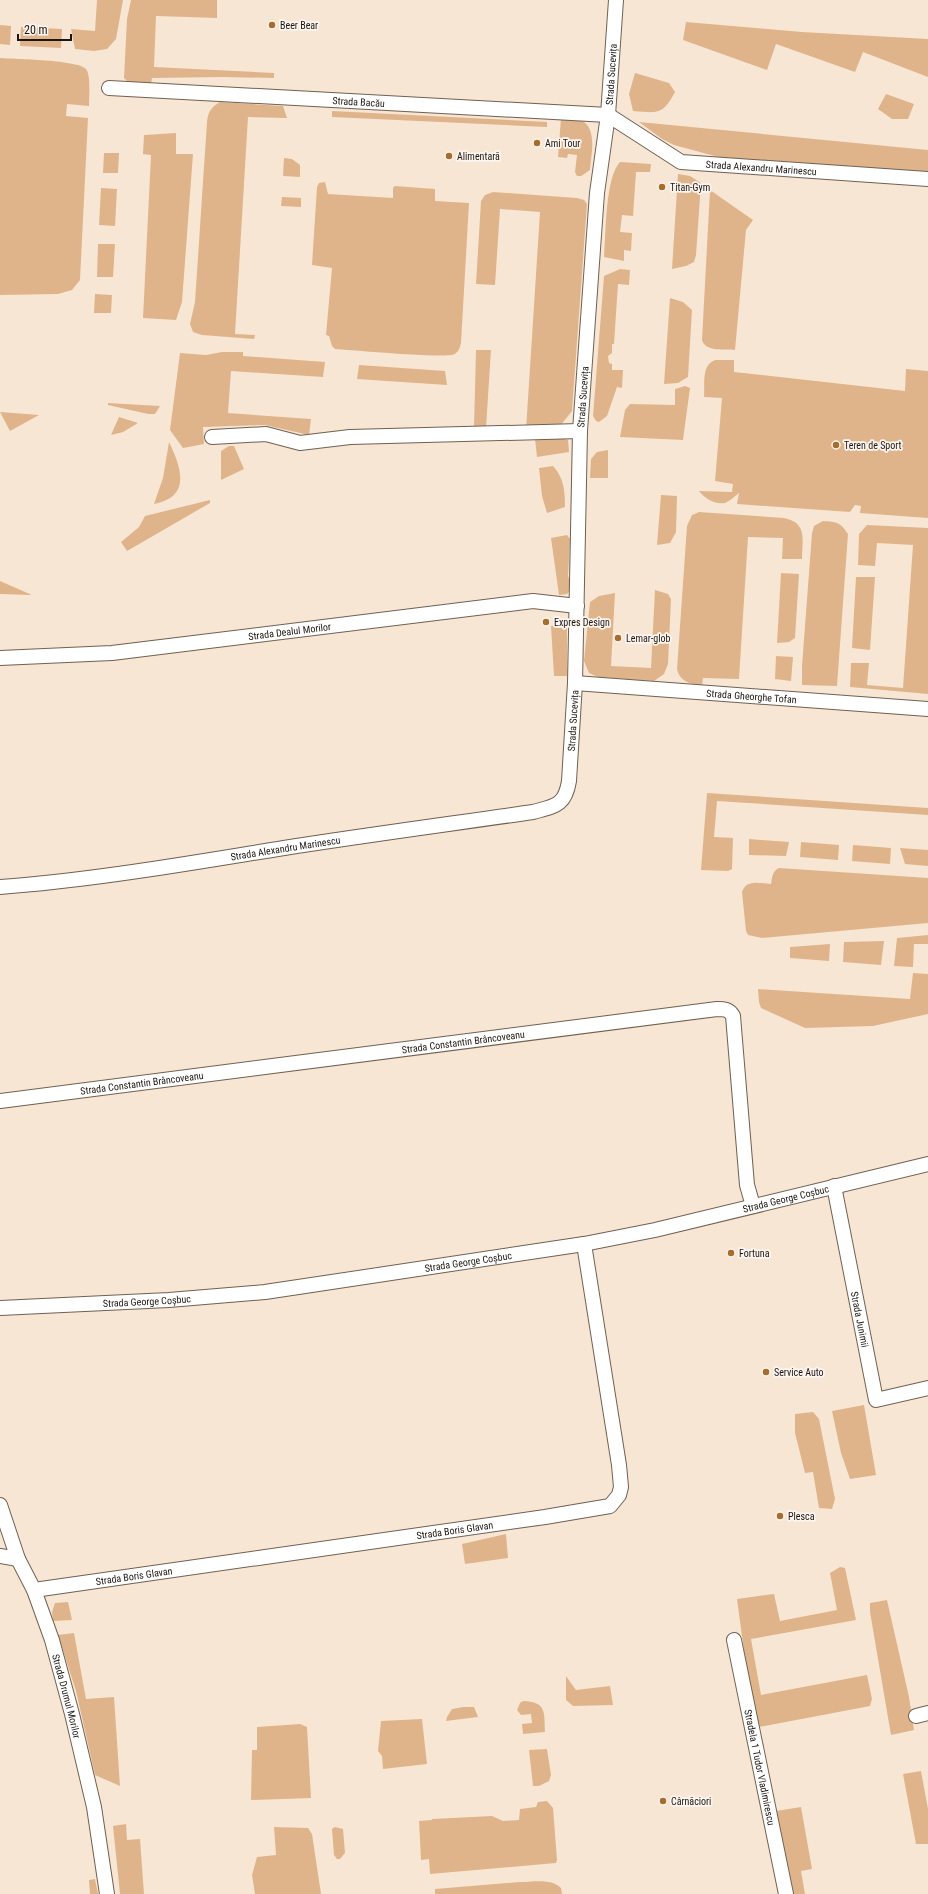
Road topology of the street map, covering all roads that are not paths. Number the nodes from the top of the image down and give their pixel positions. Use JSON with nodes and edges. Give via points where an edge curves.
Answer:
{"nodes":[{"id":1,"x":616,"y":0,"type":"edge"},
{"id":2,"x":109,"y":88,"type":"dead end"},
{"id":3,"x":608,"y":115,"type":"junction"},
{"id":4,"x":928,"y":179,"type":"edge"},
{"id":5,"x":580,"y":431,"type":"junction"},
{"id":6,"x":212,"y":437,"type":"dead end"},
{"id":7,"x":578,"y":606,"type":"junction"},
{"id":8,"x":0,"y":658,"type":"edge"},
{"id":9,"x":575,"y":683,"type":"junction"},
{"id":10,"x":928,"y":709,"type":"edge"},
{"id":11,"x":567,"y":795,"type":"joint"},
{"id":12,"x":0,"y":887,"type":"edge"},
{"id":13,"x":0,"y":1101,"type":"edge"},
{"id":14,"x":928,"y":1164,"type":"edge"},
{"id":15,"x":834,"y":1186,"type":"junction"},
{"id":16,"x":753,"y":1206,"type":"junction"},
{"id":17,"x":584,"y":1244,"type":"junction"},
{"id":18,"x":0,"y":1308,"type":"edge"},
{"id":19,"x":928,"y":1388,"type":"edge"},
{"id":20,"x":0,"y":1505,"type":"edge"},
{"id":21,"x":0,"y":1556,"type":"edge"},
{"id":22,"x":18,"y":1559,"type":"junction"},
{"id":23,"x":34,"y":1590,"type":"junction"},
{"id":24,"x":734,"y":1640,"type":"dead end"},
{"id":25,"x":107,"y":1894,"type":"edge"},
{"id":26,"x":786,"y":1894,"type":"edge"}],
"edges":[{"from":1,"to":3,"type":"street","name":"Strada Sucevița"},
{"from":2,"to":3,"type":"street","name":"Strada Bacău"},
{"from":3,"to":4,"type":"street","name":"Strada Alexandru Marinescu","via":[[681,162]]},
{"from":3,"to":5,"type":"street","name":"Strada Sucevița","via":[[597,193]]},
{"from":5,"to":6,"type":"street","via":[[350,437],[300,443],[266,434]]},
{"from":5,"to":7,"type":"street","name":"Strada Sucevița"},
{"from":7,"to":8,"type":"street","name":"Strada Dealul Morilor","via":[[533,601],[112,653]]},
{"from":7,"to":9,"type":"street","name":"Strada Sucevița"},
{"from":9,"to":10,"type":"street","name":"Strada Gheorghe Tofan"},
{"from":9,"to":11,"type":"street","name":"Strada Sucevița"},
{"from":11,"to":12,"type":"street","name":"Strada Alexandru Marinescu","via":[[555,806],[533,812],[172,866]]},
{"from":13,"to":16,"type":"street","name":"Strada Constantin Brâncoveanu","via":[[724,1009],[733,1016],[747,1185]]},
{"from":14,"to":15,"type":"street","name":"Strada George Coșbuc"},
{"from":15,"to":16,"type":"street","name":"Strada George Coșbuc"},
{"from":15,"to":19,"type":"street","name":"Strada Junimii","via":[[876,1400]]},
{"from":16,"to":17,"type":"street","name":"Strada George Coșbuc"},
{"from":17,"to":18,"type":"street","name":"Strada George Coșbuc","via":[[265,1292],[168,1300]]},
{"from":17,"to":23,"type":"street","name":"Strada Boris Glavan","via":[[619,1465],[620,1494],[610,1506]]},
{"from":20,"to":22,"type":"street","name":"Strada Drumul Morilor"},
{"from":21,"to":22,"type":"street"},
{"from":22,"to":23,"type":"street","name":"Strada Drumul Morilor"},
{"from":23,"to":25,"type":"street","name":"Strada Drumul Morilor","via":[[52,1640],[72,1714],[94,1807]]},
{"from":24,"to":26,"type":"street","name":"Stradela 1 Tudor Vladimirescu"}]}
